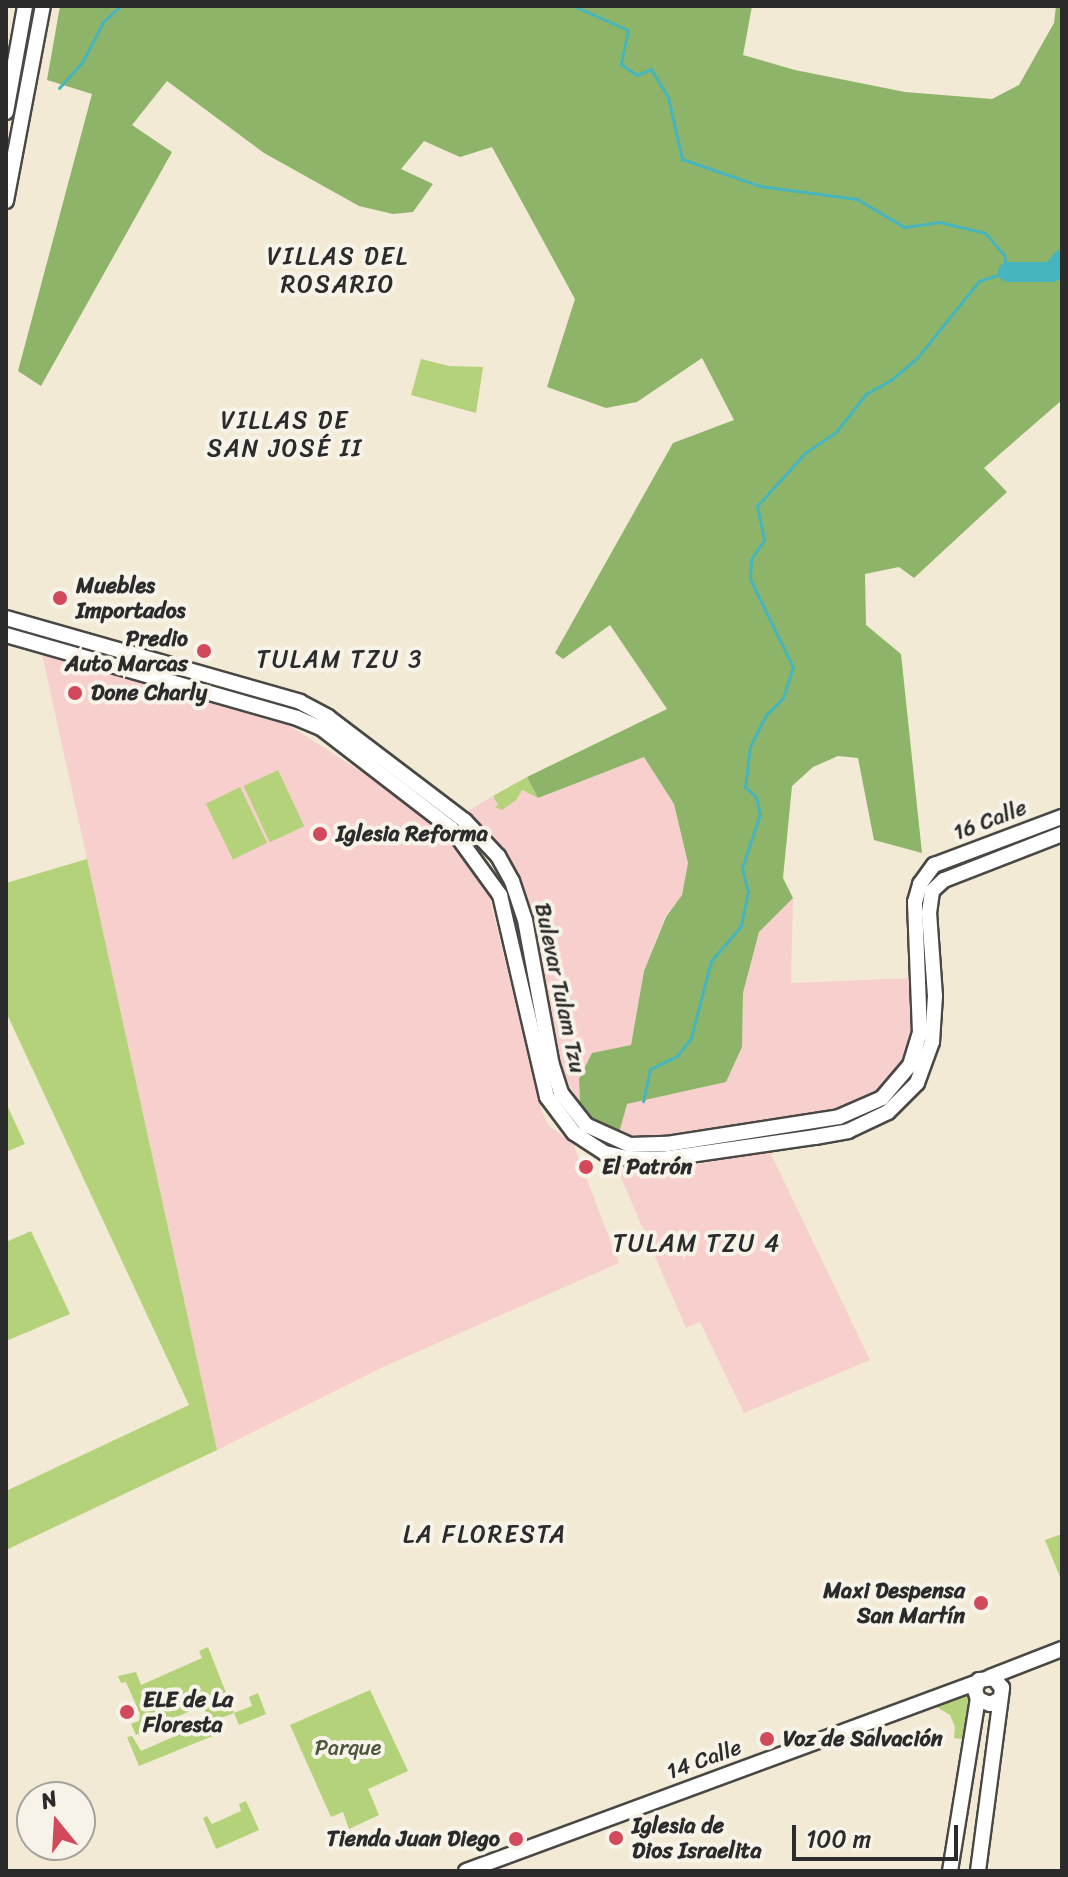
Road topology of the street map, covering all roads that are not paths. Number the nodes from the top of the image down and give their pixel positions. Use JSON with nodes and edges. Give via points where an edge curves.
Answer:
{"nodes":[{"id":1,"x":25,"y":6,"type":"edge"},
{"id":2,"x":43,"y":6,"type":"edge"},
{"id":3,"x":6,"y":112,"type":"edge"},
{"id":4,"x":6,"y":201,"type":"edge"},
{"id":5,"x":6,"y":618,"type":"edge"},
{"id":6,"x":6,"y":635,"type":"edge"},
{"id":7,"x":213,"y":677,"type":"junction"},
{"id":8,"x":207,"y":692,"type":"junction"},
{"id":9,"x":1062,"y":817,"type":"edge"},
{"id":10,"x":1062,"y":834,"type":"edge"},
{"id":11,"x":934,"y":865,"type":"joint"},
{"id":12,"x":937,"y":885,"type":"joint"},
{"id":13,"x":748,"y":1131,"type":"junction"},
{"id":14,"x":726,"y":1134,"type":"junction"},
{"id":15,"x":752,"y":1147,"type":"junction"},
{"id":16,"x":727,"y":1150,"type":"junction"},
{"id":17,"x":1062,"y":1649,"type":"edge"},
{"id":18,"x":984,"y":1686,"type":"junction"},
{"id":19,"x":466,"y":1871,"type":"edge"},
{"id":20,"x":950,"y":1871,"type":"edge"},
{"id":21,"x":978,"y":1871,"type":"edge"}],
"edges":[{"from":1,"to":3,"type":"main road"},
{"from":2,"to":4,"type":"main road"},
{"from":5,"to":7,"type":"main road","name":"Bulevar Tulam Tzu"},
{"from":6,"to":8,"type":"main road","name":"Bulevar Tulam Tzu"},
{"from":7,"to":8,"type":"main road"},
{"from":7,"to":14,"type":"main road","name":"Bulevar Tulam Tzu","via":[[286,696],[328,717],[483,838],[512,881],[525,920],[552,1065],[561,1093],[586,1125],[608,1138],[639,1145]]},
{"from":8,"to":16,"type":"main road","name":"Bulevar Tulam Tzu","via":[[321,728],[463,840],[500,895],[547,1097],[574,1133],[605,1153],[630,1159]]},
{"from":9,"to":11,"type":"main road","name":"16 Calle"},
{"from":10,"to":12,"type":"main road","name":"16 Calle"},
{"from":11,"to":13,"type":"main road","name":"Bulevar Tulam Tzu","via":[[915,902],[920,1033],[898,1083],[882,1098],[851,1113]]},
{"from":12,"to":15,"type":"main road","name":"Bulevar Tulam Tzu","via":[[929,901],[935,1024],[917,1083],[869,1123]]},
{"from":13,"to":14,"type":"main road","name":"Bulevar Tulam Tzu"},
{"from":13,"to":15,"type":"main road"},
{"from":14,"to":16,"type":"main road"},
{"from":15,"to":16,"type":"main road","name":"Bulevar Tulam Tzu"},
{"from":17,"to":18,"type":"main road","via":[[1007,1669]]},
{"from":18,"to":19,"type":"main road","name":"14 Calle","via":[[959,1689]]},
{"from":18,"to":20,"type":"main road"},
{"from":18,"to":21,"type":"main road","name":"14 Calle","via":[[990,1704],[998,1700]]}]}
